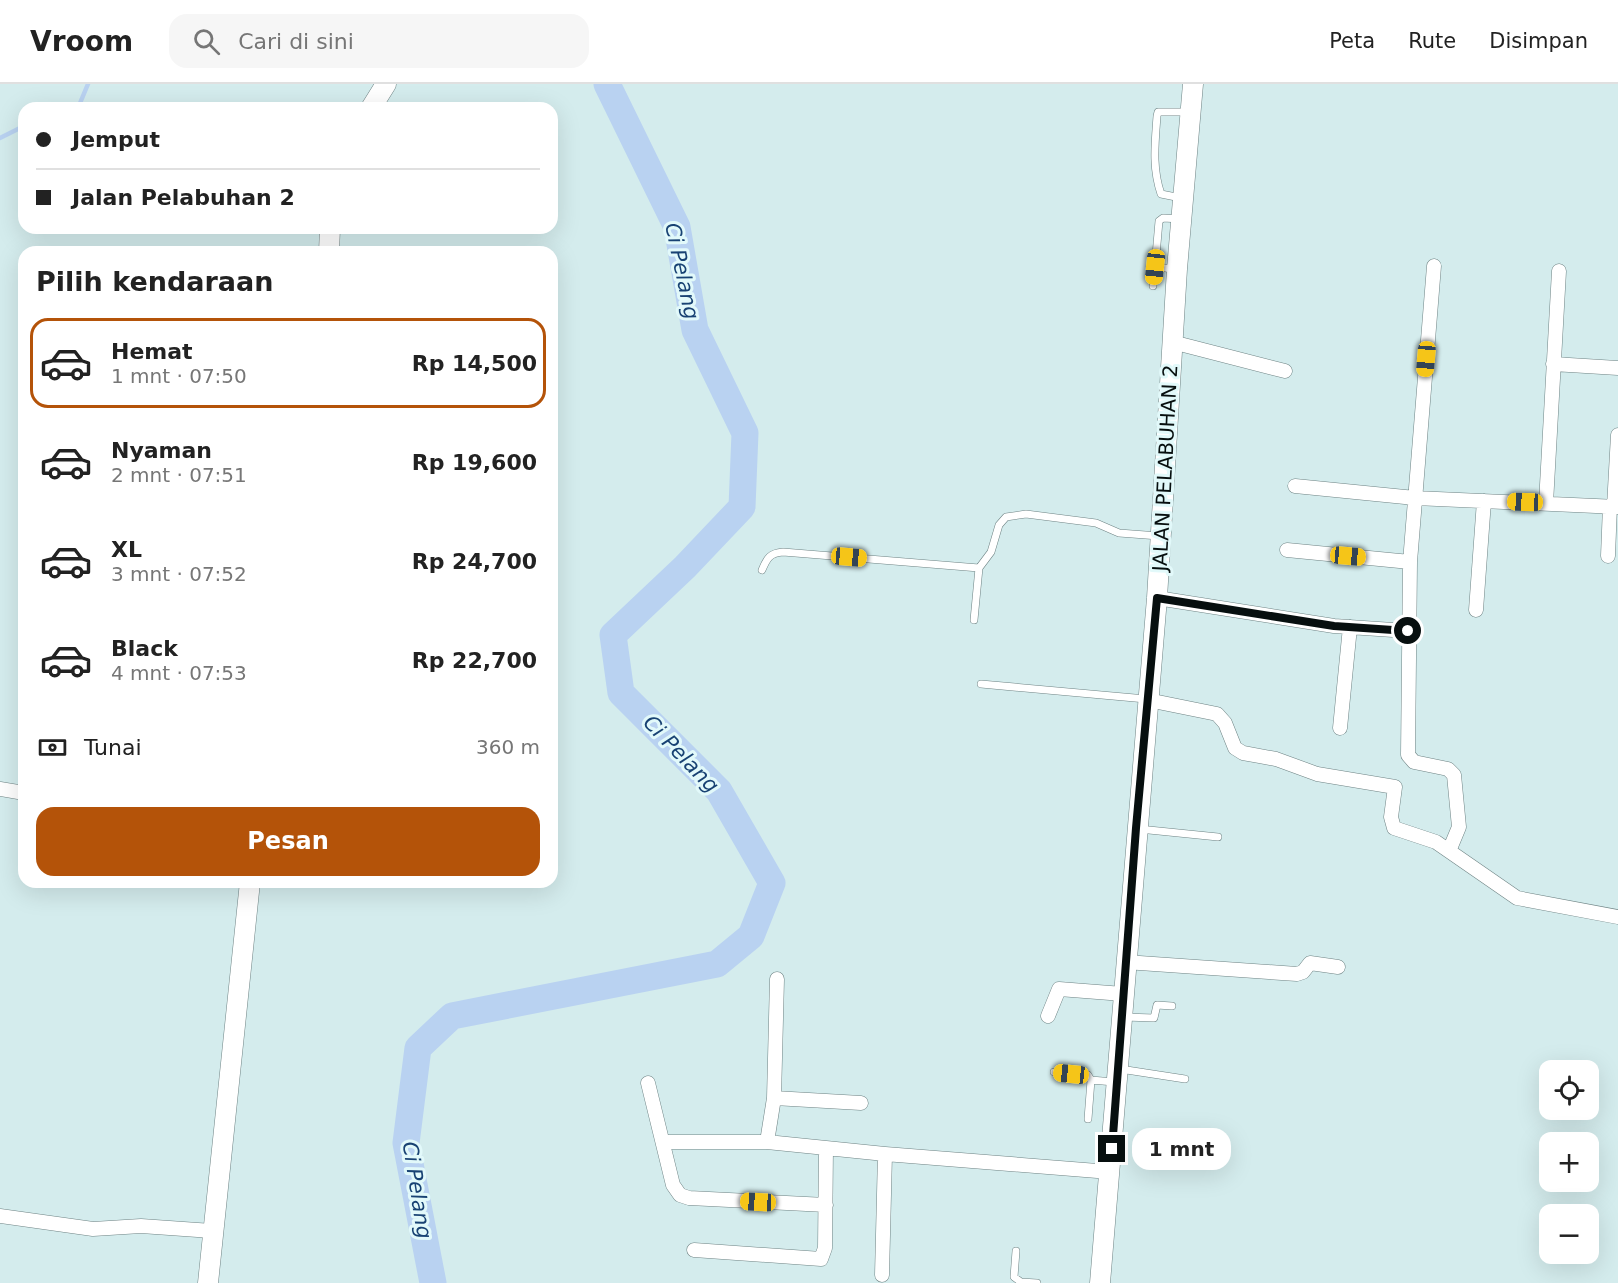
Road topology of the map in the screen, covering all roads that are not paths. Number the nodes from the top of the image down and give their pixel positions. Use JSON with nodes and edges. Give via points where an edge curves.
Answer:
{"nodes":[{"id":1,"x":386,"y":84,"type":"edge"},
{"id":2,"x":1193,"y":84,"type":"edge"},
{"id":3,"x":375,"y":102,"type":"edge"},
{"id":4,"x":1190,"y":112,"type":"junction"},
{"id":5,"x":1183,"y":198,"type":"junction"},
{"id":6,"x":1181,"y":220,"type":"junction"},
{"id":7,"x":1434,"y":266,"type":"dead end"},
{"id":8,"x":1155,"y":267,"type":"junction"},
{"id":9,"x":1177,"y":269,"type":"junction"},
{"id":10,"x":1559,"y":271,"type":"dead end"},
{"id":11,"x":1153,"y":286,"type":"dead end"},
{"id":12,"x":1172,"y":342,"type":"junction"},
{"id":13,"x":1553,"y":364,"type":"junction"},
{"id":14,"x":1618,"y":368,"type":"edge"},
{"id":15,"x":1285,"y":371,"type":"dead end"},
{"id":16,"x":1618,"y":435,"type":"edge"},
{"id":17,"x":1295,"y":486,"type":"dead end"},
{"id":18,"x":1415,"y":498,"type":"junction"},
{"id":19,"x":1484,"y":501,"type":"junction"},
{"id":20,"x":1546,"y":503,"type":"junction"},
{"id":21,"x":1614,"y":507,"type":"edge"},
{"id":22,"x":1161,"y":536,"type":"junction"},
{"id":23,"x":1287,"y":550,"type":"dead end"},
{"id":24,"x":1608,"y":556,"type":"dead end"},
{"id":25,"x":1410,"y":562,"type":"junction"},
{"id":26,"x":979,"y":568,"type":"junction"},
{"id":27,"x":762,"y":570,"type":"dead end"},
{"id":28,"x":1157,"y":598,"type":"junction"},
{"id":29,"x":1476,"y":610,"type":"dead end"},
{"id":30,"x":974,"y":620,"type":"dead end"},
{"id":31,"x":1350,"y":627,"type":"junction"},
{"id":32,"x":1408,"y":631,"type":"junction"},
{"id":33,"x":981,"y":684,"type":"dead end"},
{"id":34,"x":1148,"y":700,"type":"junction"},
{"id":35,"x":1340,"y":728,"type":"dead end"},
{"id":36,"x":0,"y":789,"type":"edge"},
{"id":37,"x":18,"y":792,"type":"edge"},
{"id":38,"x":1136,"y":828,"type":"junction"},
{"id":39,"x":1218,"y":837,"type":"dead end"},
{"id":40,"x":1449,"y":850,"type":"junction"},
{"id":41,"x":249,"y":888,"type":"edge"},
{"id":42,"x":1618,"y":917,"type":"edge"},
{"id":43,"x":1125,"y":962,"type":"junction"},
{"id":44,"x":1338,"y":967,"type":"dead end"},
{"id":45,"x":777,"y":979,"type":"dead end"},
{"id":46,"x":1123,"y":994,"type":"junction"},
{"id":47,"x":1172,"y":1006,"type":"dead end"},
{"id":48,"x":1048,"y":1016,"type":"dead end"},
{"id":49,"x":1121,"y":1016,"type":"junction"},
{"id":50,"x":1054,"y":1072,"type":"dead end"},
{"id":51,"x":1117,"y":1076,"type":"junction"},
{"id":52,"x":1185,"y":1079,"type":"dead end"},
{"id":53,"x":1091,"y":1080,"type":"junction"},
{"id":54,"x":648,"y":1083,"type":"dead end"},
{"id":55,"x":774,"y":1098,"type":"junction"},
{"id":56,"x":861,"y":1103,"type":"dead end"},
{"id":57,"x":1088,"y":1119,"type":"dead end"},
{"id":58,"x":664,"y":1142,"type":"junction"},
{"id":59,"x":767,"y":1142,"type":"junction"},
{"id":60,"x":826,"y":1148,"type":"junction"},
{"id":61,"x":885,"y":1154,"type":"junction"},
{"id":62,"x":1110,"y":1172,"type":"junction"},
{"id":63,"x":826,"y":1205,"type":"junction"},
{"id":64,"x":0,"y":1216,"type":"edge"},
{"id":65,"x":212,"y":1232,"type":"junction"},
{"id":66,"x":694,"y":1250,"type":"dead end"},
{"id":67,"x":1016,"y":1251,"type":"dead end"},
{"id":68,"x":882,"y":1275,"type":"dead end"},
{"id":69,"x":208,"y":1283,"type":"edge"},
{"id":70,"x":1037,"y":1283,"type":"edge"},
{"id":71,"x":1100,"y":1283,"type":"edge"}],
"edges":[{"from":1,"to":3,"type":"main road"},
{"from":2,"to":4,"type":"main road","name":"JALAN PELABUHAN 2"},
{"from":4,"to":5,"type":"main road","name":"JALAN PELABUHAN 2"},
{"from":4,"to":5,"type":"lane","via":[[1158,112],[1153,159],[1161,194]]},
{"from":5,"to":6,"type":"main road","name":"JALAN PELABUHAN 2"},
{"from":6,"to":8,"type":"lane","via":[[1159,221]]},
{"from":6,"to":9,"type":"main road","name":"JALAN PELABUHAN 2"},
{"from":7,"to":18,"type":"street"},
{"from":8,"to":9,"type":"lane"},
{"from":8,"to":11,"type":"lane"},
{"from":9,"to":12,"type":"main road","name":"JALAN PELABUHAN 2"},
{"from":10,"to":13,"type":"street"},
{"from":12,"to":15,"type":"street"},
{"from":12,"to":22,"type":"main road","name":"JALAN PELABUHAN 2"},
{"from":13,"to":14,"type":"street"},
{"from":13,"to":20,"type":"street"},
{"from":16,"to":21,"type":"street"},
{"from":17,"to":18,"type":"street"},
{"from":18,"to":19,"type":"street"},
{"from":18,"to":25,"type":"street"},
{"from":19,"to":20,"type":"street"},
{"from":19,"to":29,"type":"street"},
{"from":20,"to":21,"type":"street"},
{"from":21,"to":24,"type":"street"},
{"from":22,"to":26,"type":"lane","via":[[1119,533],[1096,523],[1017,514],[1006,517],[999,525],[991,552]]},
{"from":22,"to":28,"type":"main road","name":"JALAN PELABUHAN 2"},
{"from":23,"to":25,"type":"street"},
{"from":25,"to":32,"type":"street"},
{"from":26,"to":27,"type":"lane","via":[[775,552],[767,557]]},
{"from":26,"to":30,"type":"lane"},
{"from":28,"to":31,"type":"street"},
{"from":28,"to":34,"type":"main road","name":"JALAN PELABUHAN 2"},
{"from":31,"to":32,"type":"street"},
{"from":31,"to":35,"type":"street"},
{"from":32,"to":40,"type":"street","via":[[1408,755],[1414,762],[1448,768],[1454,775],[1459,827]]},
{"from":33,"to":34,"type":"lane"},
{"from":34,"to":38,"type":"main road","name":"JALAN PELABUHAN 2"},
{"from":34,"to":40,"type":"street","via":[[1217,714],[1235,748],[1243,753],[1276,759],[1317,774],[1395,787],[1391,817],[1394,828],[1424,836]]},
{"from":36,"to":37,"type":"street"},
{"from":38,"to":39,"type":"lane"},
{"from":38,"to":43,"type":"main road","name":"JALAN PELABUHAN 2"},
{"from":40,"to":42,"type":"street","via":[[1517,898]]},
{"from":41,"to":65,"type":"main road"},
{"from":43,"to":44,"type":"street","via":[[1297,974],[1310,963]]},
{"from":43,"to":46,"type":"main road","name":"JALAN PELABUHAN 2"},
{"from":45,"to":55,"type":"street"},
{"from":46,"to":48,"type":"street","via":[[1059,989]]},
{"from":46,"to":49,"type":"main road","name":"JALAN PELABUHAN 2"},
{"from":47,"to":49,"type":"lane","via":[[1157,1005],[1154,1018],[1150,1019]]},
{"from":49,"to":51,"type":"main road","name":"JALAN PELABUHAN 2"},
{"from":50,"to":53,"type":"lane","via":[[1088,1075]]},
{"from":51,"to":52,"type":"lane"},
{"from":51,"to":53,"type":"lane"},
{"from":51,"to":62,"type":"main road","name":"JALAN PELABUHAN 2"},
{"from":53,"to":57,"type":"lane"},
{"from":54,"to":58,"type":"street"},
{"from":55,"to":56,"type":"street"},
{"from":55,"to":59,"type":"street"},
{"from":58,"to":59,"type":"street"},
{"from":58,"to":63,"type":"street","via":[[676,1191],[684,1197]]},
{"from":59,"to":60,"type":"street"},
{"from":60,"to":61,"type":"street"},
{"from":60,"to":63,"type":"street"},
{"from":61,"to":62,"type":"street"},
{"from":61,"to":68,"type":"street"},
{"from":62,"to":71,"type":"main road","name":"JALAN PELABUHAN 2"},
{"from":63,"to":66,"type":"street","via":[[821,1259]]},
{"from":64,"to":65,"type":"street","via":[[93,1229],[141,1226]]},
{"from":65,"to":69,"type":"main road"},
{"from":67,"to":70,"type":"lane","via":[[1014,1276],[1021,1282]]}]}
